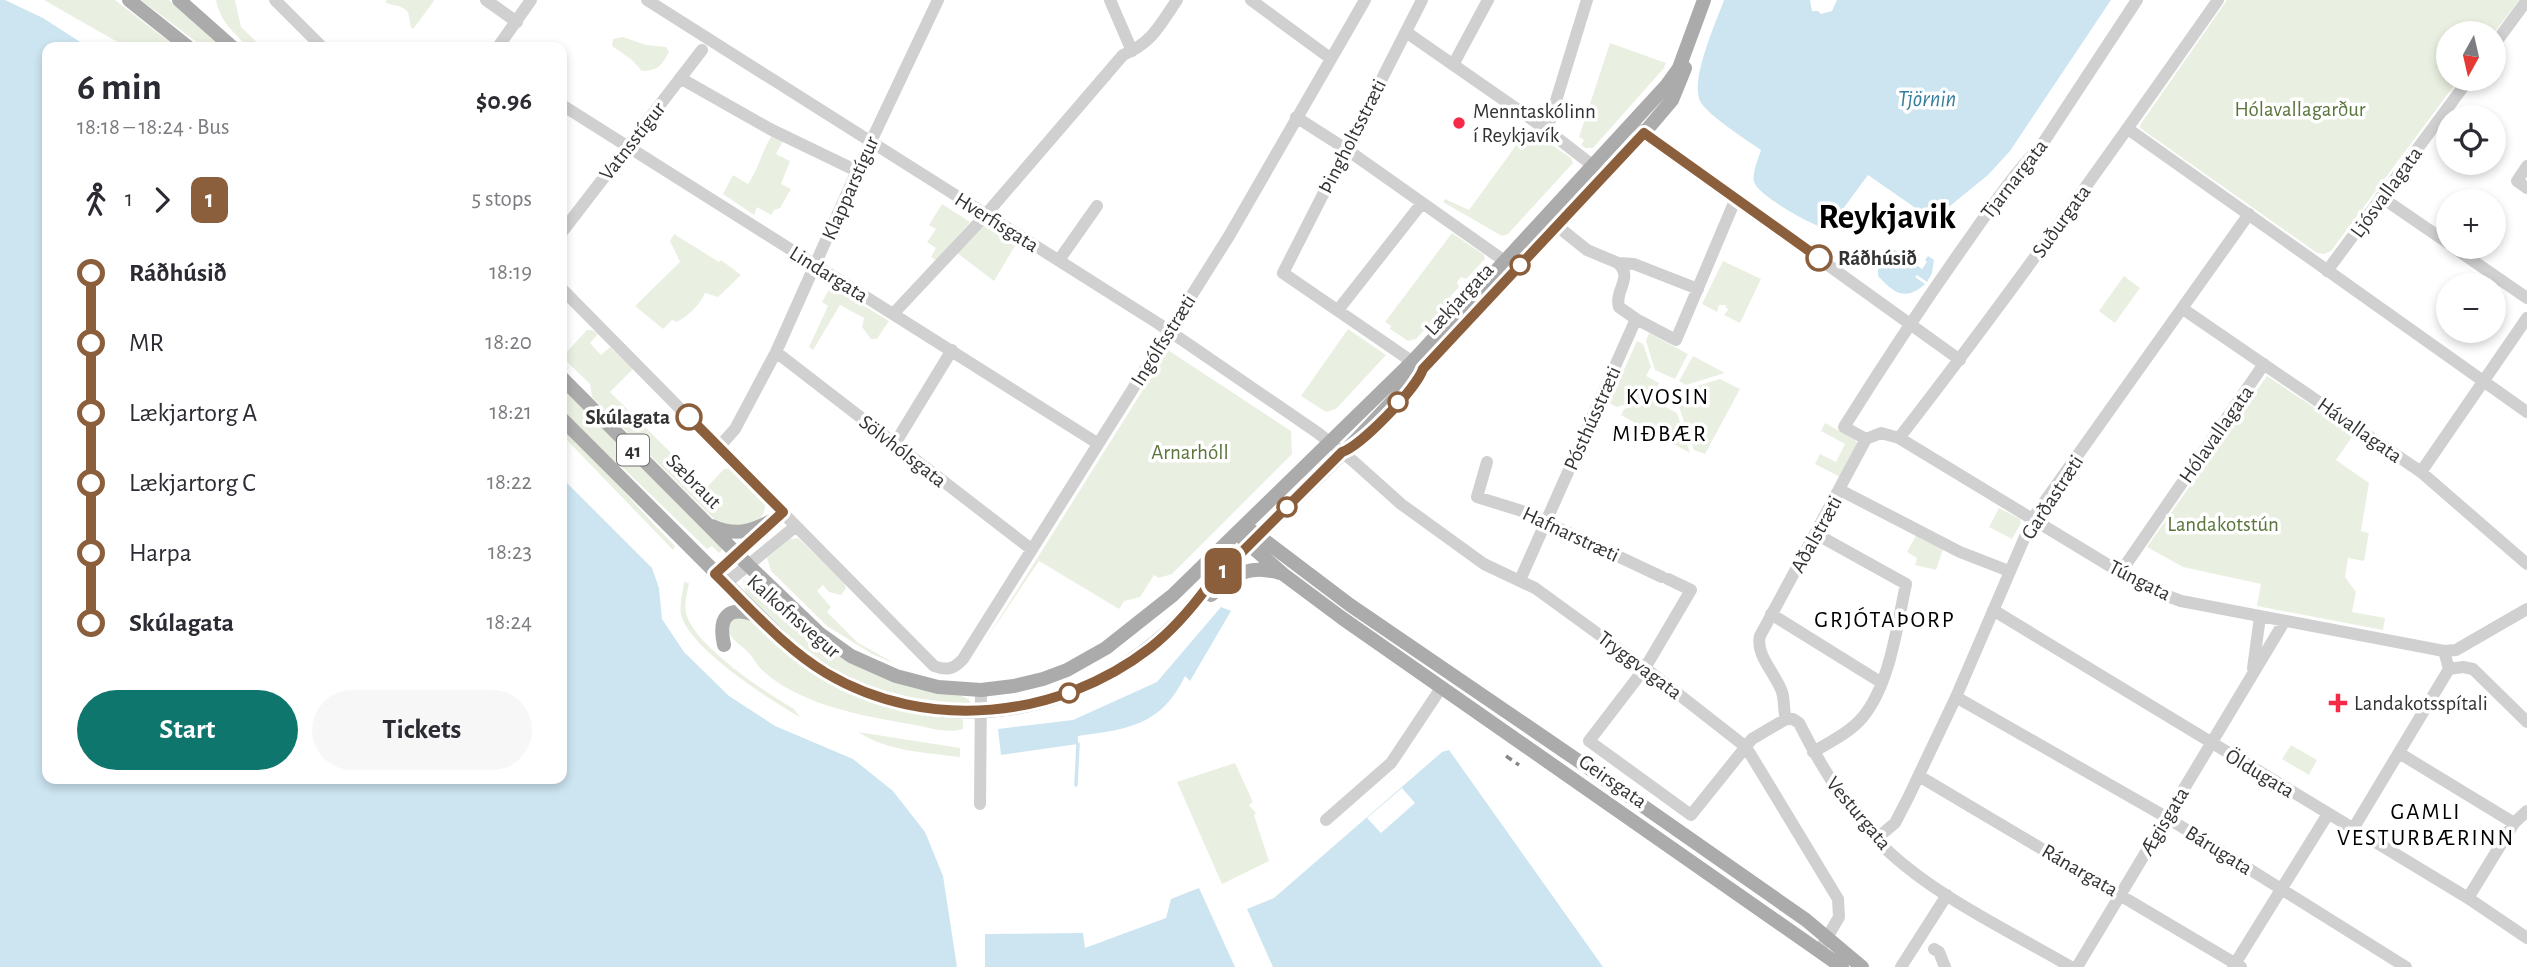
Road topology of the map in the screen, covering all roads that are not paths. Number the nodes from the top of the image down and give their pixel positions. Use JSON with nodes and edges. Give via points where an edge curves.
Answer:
{"nodes":[{"id":1,"x":129,"y":0,"type":"edge"},
{"id":2,"x":179,"y":0,"type":"edge"},
{"id":3,"x":275,"y":0,"type":"edge"},
{"id":4,"x":486,"y":0,"type":"edge"},
{"id":5,"x":531,"y":0,"type":"edge"},
{"id":6,"x":647,"y":0,"type":"edge"},
{"id":7,"x":938,"y":0,"type":"edge"},
{"id":8,"x":1110,"y":0,"type":"edge"},
{"id":9,"x":1177,"y":0,"type":"edge"},
{"id":10,"x":1251,"y":0,"type":"edge"},
{"id":11,"x":1365,"y":0,"type":"edge"},
{"id":12,"x":1422,"y":0,"type":"edge"},
{"id":13,"x":1488,"y":0,"type":"edge"},
{"id":14,"x":1587,"y":0,"type":"edge"},
{"id":15,"x":1704,"y":0,"type":"edge"},
{"id":16,"x":2137,"y":0,"type":"edge"},
{"id":17,"x":2218,"y":0,"type":"edge"},
{"id":18,"x":2527,"y":0,"type":"edge"},
{"id":19,"x":517,"y":22,"type":"junction"},
{"id":20,"x":2506,"y":29,"type":"edge"},
{"id":21,"x":1406,"y":32,"type":"junction"},
{"id":22,"x":182,"y":42,"type":"edge"},
{"id":23,"x":226,"y":42,"type":"edge"},
{"id":24,"x":317,"y":42,"type":"edge"},
{"id":25,"x":502,"y":42,"type":"edge"},
{"id":26,"x":702,"y":50,"type":"dead end"},
{"id":27,"x":1132,"y":51,"type":"junction"},
{"id":28,"x":1330,"y":58,"type":"junction"},
{"id":29,"x":1453,"y":65,"type":"junction"},
{"id":30,"x":680,"y":78,"type":"junction"},
{"id":31,"x":2460,"y":91,"type":"edge"},
{"id":32,"x":567,"y":108,"type":"edge"},
{"id":33,"x":1296,"y":117,"type":"junction"},
{"id":34,"x":1638,"y":129,"type":"junction"},
{"id":35,"x":2128,"y":129,"type":"junction"},
{"id":36,"x":1547,"y":130,"type":"junction"},
{"id":37,"x":871,"y":142,"type":"junction"},
{"id":38,"x":627,"y":146,"type":"junction"},
{"id":39,"x":1346,"y":149,"type":"junction"},
{"id":40,"x":2527,"y":166,"type":"edge"},
{"id":41,"x":857,"y":171,"type":"junction"},
{"id":42,"x":1599,"y":171,"type":"junction"},
{"id":43,"x":2527,"y":188,"type":"edge"},
{"id":44,"x":2381,"y":197,"type":"junction"},
{"id":45,"x":1736,"y":198,"type":"junction"},
{"id":46,"x":1422,"y":203,"type":"junction"},
{"id":47,"x":1097,"y":206,"type":"dead end"},
{"id":48,"x":2249,"y":214,"type":"junction"},
{"id":49,"x":985,"y":215,"type":"junction"},
{"id":50,"x":1545,"y":216,"type":"junction"},
{"id":51,"x":567,"y":225,"type":"edge"},
{"id":52,"x":1556,"y":227,"type":"junction"},
{"id":53,"x":2436,"y":235,"type":"edge"},
{"id":54,"x":2470,"y":259,"type":"edge"},
{"id":55,"x":1059,"y":260,"type":"junction"},
{"id":56,"x":1506,"y":262,"type":"junction"},
{"id":57,"x":1618,"y":263,"type":"junction"},
{"id":58,"x":816,"y":266,"type":"junction"},
{"id":59,"x":2327,"y":271,"type":"junction"},
{"id":60,"x":1698,"y":289,"type":"junction"},
{"id":61,"x":567,"y":294,"type":"edge"},
{"id":62,"x":2527,"y":298,"type":"edge"},
{"id":63,"x":2183,"y":309,"type":"junction"},
{"id":64,"x":1338,"y":310,"type":"junction"},
{"id":65,"x":894,"y":314,"type":"junction"},
{"id":66,"x":2527,"y":318,"type":"edge"},
{"id":67,"x":1636,"y":319,"type":"junction"},
{"id":68,"x":1909,"y":323,"type":"junction"},
{"id":69,"x":1168,"y":330,"type":"junction"},
{"id":70,"x":952,"y":350,"type":"junction"},
{"id":71,"x":776,"y":352,"type":"junction"},
{"id":72,"x":1960,"y":360,"type":"junction"},
{"id":73,"x":2264,"y":364,"type":"junction"},
{"id":74,"x":1418,"y":365,"type":"junction"},
{"id":75,"x":567,"y":383,"type":"edge"},
{"id":76,"x":2483,"y":383,"type":"junction"},
{"id":77,"x":2527,"y":412,"type":"edge"},
{"id":78,"x":567,"y":424,"type":"edge"},
{"id":79,"x":1866,"y":439,"type":"junction"},
{"id":80,"x":1899,"y":439,"type":"junction"},
{"id":81,"x":1330,"y":442,"type":"junction"},
{"id":82,"x":1097,"y":443,"type":"junction"},
{"id":83,"x":894,"y":444,"type":"junction"},
{"id":84,"x":719,"y":447,"type":"junction"},
{"id":85,"x":1342,"y":452,"type":"junction"},
{"id":86,"x":1487,"y":462,"type":"dead end"},
{"id":87,"x":2421,"y":472,"type":"junction"},
{"id":88,"x":1840,"y":490,"type":"junction"},
{"id":89,"x":779,"y":515,"type":"junction"},
{"id":90,"x":2034,"y":518,"type":"junction"},
{"id":91,"x":1546,"y":521,"type":"junction"},
{"id":92,"x":705,"y":522,"type":"junction"},
{"id":93,"x":796,"y":526,"type":"junction"},
{"id":94,"x":1241,"y":529,"type":"junction"},
{"id":95,"x":1816,"y":534,"type":"junction"},
{"id":96,"x":1254,"y":541,"type":"junction"},
{"id":97,"x":1031,"y":549,"type":"junction"},
{"id":98,"x":737,"y":554,"type":"junction"},
{"id":99,"x":2527,"y":564,"type":"edge"},
{"id":100,"x":748,"y":565,"type":"junction"},
{"id":101,"x":2009,"y":571,"type":"junction"},
{"id":102,"x":2120,"y":573,"type":"junction"},
{"id":103,"x":1283,"y":574,"type":"junction"},
{"id":104,"x":720,"y":579,"type":"junction"},
{"id":105,"x":1520,"y":580,"type":"junction"},
{"id":106,"x":2527,"y":608,"type":"edge"},
{"id":107,"x":1190,"y":610,"type":"junction"},
{"id":108,"x":1993,"y":610,"type":"junction"},
{"id":109,"x":1771,"y":614,"type":"junction"},
{"id":110,"x":757,"y":615,"type":"junction"},
{"id":111,"x":2260,"y":617,"type":"junction"},
{"id":112,"x":2284,"y":622,"type":"junction"},
{"id":113,"x":1359,"y":630,"type":"junction"},
{"id":114,"x":724,"y":645,"type":"dead end"},
{"id":115,"x":2444,"y":652,"type":"junction"},
{"id":116,"x":1645,"y":668,"type":"junction"},
{"id":117,"x":2449,"y":669,"type":"junction"},
{"id":118,"x":1451,"y":674,"type":"junction"},
{"id":119,"x":2252,"y":675,"type":"junction"},
{"id":120,"x":1882,"y":682,"type":"junction"},
{"id":121,"x":1441,"y":688,"type":"junction"},
{"id":122,"x":981,"y":690,"type":"junction"},
{"id":123,"x":1956,"y":697,"type":"junction"},
{"id":124,"x":982,"y":712,"type":"junction"},
{"id":125,"x":1786,"y":719,"type":"junction"},
{"id":126,"x":2527,"y":722,"type":"edge"},
{"id":127,"x":2211,"y":743,"type":"junction"},
{"id":128,"x":1746,"y":747,"type":"junction"},
{"id":129,"x":1813,"y":752,"type":"junction"},
{"id":130,"x":2399,"y":753,"type":"junction"},
{"id":131,"x":1919,"y":776,"type":"junction"},
{"id":132,"x":980,"y":804,"type":"dead end"},
{"id":133,"x":2527,"y":811,"type":"edge"},
{"id":134,"x":2328,"y":814,"type":"junction"},
{"id":135,"x":2166,"y":817,"type":"junction"},
{"id":136,"x":1326,"y":820,"type":"dead end"},
{"id":137,"x":2514,"y":823,"type":"junction"},
{"id":138,"x":2353,"y":829,"type":"junction"},
{"id":139,"x":1876,"y":839,"type":"junction"},
{"id":140,"x":2281,"y":890,"type":"junction"},
{"id":141,"x":2120,"y":894,"type":"junction"},
{"id":142,"x":1947,"y":895,"type":"junction"},
{"id":143,"x":2468,"y":898,"type":"junction"},
{"id":144,"x":1828,"y":937,"type":"junction"},
{"id":145,"x":2527,"y":938,"type":"edge"},
{"id":146,"x":1925,"y":943,"type":"junction"},
{"id":147,"x":1819,"y":950,"type":"junction"},
{"id":148,"x":2236,"y":966,"type":"edge"},
{"id":149,"x":1842,"y":967,"type":"edge"},
{"id":150,"x":1862,"y":967,"type":"edge"},
{"id":151,"x":1901,"y":967,"type":"edge"},
{"id":152,"x":1945,"y":967,"type":"edge"},
{"id":153,"x":2071,"y":967,"type":"edge"},
{"id":154,"x":2077,"y":967,"type":"edge"},
{"id":155,"x":2406,"y":967,"type":"edge"}],
"edges":[{"from":1,"to":22,"type":"main road"},
{"from":2,"to":23,"type":"main road"},
{"from":3,"to":24,"type":"street"},
{"from":4,"to":19,"type":"street"},
{"from":5,"to":19,"type":"street"},
{"from":6,"to":37,"type":"street","name":"Hverfisgata"},
{"from":7,"to":37,"type":"street","name":"Klapparstígur"},
{"from":8,"to":27,"type":"street"},
{"from":9,"to":27,"type":"street","via":[[1149,40]]},
{"from":10,"to":28,"type":"street"},
{"from":11,"to":28,"type":"street","name":"Ingólfsstræti"},
{"from":12,"to":21,"type":"street","name":"Þingholtsstræti"},
{"from":13,"to":29,"type":"street"},
{"from":14,"to":36,"type":"street"},
{"from":15,"to":34,"type":"main road","name":"Lækjargata","via":[[1682,69]]},
{"from":16,"to":68,"type":"street","name":"Tjarnargata","via":[[2041,146]]},
{"from":17,"to":35,"type":"street","name":"Suðurgata"},
{"from":18,"to":20,"type":"street"},
{"from":19,"to":25,"type":"street"},
{"from":21,"to":29,"type":"street"},
{"from":21,"to":39,"type":"street","name":"Þingholtsstræti"},
{"from":26,"to":30,"type":"street","name":"Vatnsstígur"},
{"from":27,"to":49,"type":"street","via":[[1123,55]]},
{"from":28,"to":33,"type":"street","name":"Ingólfsstræti"},
{"from":29,"to":36,"type":"street"},
{"from":30,"to":38,"type":"street","name":"Vatnsstígur"},
{"from":30,"to":41,"type":"street"},
{"from":31,"to":44,"type":"street","name":"Ljósvallagata"},
{"from":32,"to":38,"type":"street","name":"Lindargata"},
{"from":33,"to":39,"type":"street"},
{"from":33,"to":69,"type":"street","name":"Ingólfsstræti"},
{"from":34,"to":42,"type":"main road","name":"Lækjargata"},
{"from":34,"to":45,"type":"street"},
{"from":35,"to":48,"type":"street"},
{"from":35,"to":72,"type":"street","name":"Suðurgata"},
{"from":36,"to":42,"type":"street"},
{"from":37,"to":41,"type":"street","name":"Klapparstígur"},
{"from":37,"to":49,"type":"street","name":"Hverfisgata"},
{"from":38,"to":51,"type":"street","name":"Vatnsstígur"},
{"from":38,"to":58,"type":"street","name":"Lindargata"},
{"from":39,"to":46,"type":"street"},
{"from":39,"to":64,"type":"street","name":"Þingholtsstræti","via":[[1283,273]]},
{"from":40,"to":43,"type":"street","via":[[2517,181]]},
{"from":41,"to":58,"type":"street","name":"Klapparstígur"},
{"from":42,"to":50,"type":"main road","name":"Lækjargata"},
{"from":42,"to":52,"type":"main road","name":"Lækjargata"},
{"from":44,"to":53,"type":"street"},
{"from":44,"to":59,"type":"street","name":"Ljósvallagata"},
{"from":45,"to":60,"type":"street"},
{"from":45,"to":68,"type":"street"},
{"from":46,"to":56,"type":"street"},
{"from":46,"to":64,"type":"street"},
{"from":47,"to":55,"type":"street"},
{"from":48,"to":59,"type":"street"},
{"from":48,"to":63,"type":"street","name":"Garðastræti"},
{"from":49,"to":55,"type":"street","name":"Hverfisgata"},
{"from":49,"to":65,"type":"street"},
{"from":50,"to":52,"type":"street"},
{"from":50,"to":56,"type":"main road","name":"Lækjargata"},
{"from":52,"to":57,"type":"street","via":[[1587,250]]},
{"from":52,"to":74,"type":"main road","name":"Lækjargata"},
{"from":54,"to":62,"type":"street"},
{"from":55,"to":69,"type":"street","name":"Hverfisgata"},
{"from":56,"to":74,"type":"main road","name":"Lækjargata"},
{"from":57,"to":60,"type":"street","via":[[1634,264]]},
{"from":57,"to":67,"type":"street","via":[[1626,275],[1618,304]]},
{"from":58,"to":65,"type":"street","name":"Lindargata"},
{"from":58,"to":71,"type":"street","name":"Klapparstígur"},
{"from":59,"to":76,"type":"street"},
{"from":60,"to":67,"type":"street","via":[[1676,340]]},
{"from":61,"to":84,"type":"street"},
{"from":63,"to":73,"type":"street","name":"Hávallagata"},
{"from":63,"to":90,"type":"street","name":"Garðastræti"},
{"from":64,"to":74,"type":"street"},
{"from":65,"to":70,"type":"street","name":"Lindargata"},
{"from":66,"to":76,"type":"street"},
{"from":67,"to":91,"type":"street","name":"Pósthússtræti"},
{"from":68,"to":72,"type":"street"},
{"from":68,"to":79,"type":"street","name":"Tjarnargata","via":[[1844,427]]},
{"from":69,"to":81,"type":"street","name":"Hverfisgata"},
{"from":69,"to":82,"type":"street","name":"Ingólfsstræti"},
{"from":70,"to":82,"type":"street","name":"Lindargata"},
{"from":70,"to":83,"type":"street"},
{"from":71,"to":83,"type":"street","name":"Sölvhólsgata"},
{"from":71,"to":84,"type":"street","name":"Klapparstígur","via":[[735,429]]},
{"from":72,"to":80,"type":"street","name":"Suðurgata"},
{"from":73,"to":87,"type":"street","name":"Hávallagata"},
{"from":73,"to":102,"type":"street","name":"Hólavallagata"},
{"from":74,"to":81,"type":"main road","name":"Lækjargata"},
{"from":74,"to":85,"type":"main road","name":"Lækjargata"},
{"from":75,"to":92,"type":"main road","name":"Sæbraut","number":"41"},
{"from":76,"to":77,"type":"street"},
{"from":76,"to":87,"type":"street"},
{"from":78,"to":104,"type":"main road","number":"41"},
{"from":79,"to":80,"type":"street","via":[[1881,433]]},
{"from":79,"to":88,"type":"street","name":"Aðalstræti"},
{"from":80,"to":90,"type":"street","name":"Túngata"},
{"from":81,"to":85,"type":"street","name":"Hverfisgata"},
{"from":81,"to":94,"type":"main road","name":"Lækjargata"},
{"from":82,"to":97,"type":"street","name":"Ingólfsstræti"},
{"from":83,"to":97,"type":"street","name":"Sölvhólsgata"},
{"from":84,"to":89,"type":"street"},
{"from":85,"to":96,"type":"main road","name":"Lækjargata"},
{"from":85,"to":105,"type":"street","name":"Tryggvagata","via":[[1401,504],[1484,564]]},
{"from":86,"to":91,"type":"street","name":"Hafnarstræti","via":[[1477,497]]},
{"from":87,"to":99,"type":"street","name":"Hávallagata"},
{"from":88,"to":95,"type":"street","name":"Aðalstræti"},
{"from":88,"to":101,"type":"street","via":[[1960,552]]},
{"from":89,"to":92,"type":"main road","via":[[740,533]]},
{"from":89,"to":93,"type":"street"},
{"from":89,"to":98,"type":"street"},
{"from":90,"to":101,"type":"street","name":"Garðastræti"},
{"from":90,"to":102,"type":"street","name":"Túngata"},
{"from":91,"to":105,"type":"street","name":"Pósthússtræti"},
{"from":91,"to":116,"type":"street","name":"Hafnarstræti","via":[[1691,590]]},
{"from":92,"to":98,"type":"main road","name":"Sæbraut","number":"41"},
{"from":93,"to":97,"type":"street","name":"Ingólfsstræti","via":[[934,666],[948,669],[963,659]]},
{"from":93,"to":100,"type":"street"},
{"from":94,"to":96,"type":"main road","name":"Geirsgata"},
{"from":94,"to":122,"type":"main road","name":"Kalkofnsvegur","via":[[1173,595],[1106,648],[1043,679]]},
{"from":95,"to":109,"type":"street","name":"Aðalstræti"},
{"from":95,"to":120,"type":"street","via":[[1906,584]]},
{"from":96,"to":103,"type":"main road","name":"Geirsgata"},
{"from":96,"to":107,"type":"main road","name":"Kalkofnsvegur"},
{"from":96,"to":118,"type":"main road","name":"Geirsgata"},
{"from":98,"to":100,"type":"main road","name":"Kalkofnsvegur"},
{"from":98,"to":104,"type":"street"},
{"from":100,"to":104,"type":"street"},
{"from":100,"to":122,"type":"main road","name":"Kalkofnsvegur","via":[[820,634],[851,656],[919,683]]},
{"from":101,"to":108,"type":"street","name":"Garðastræti"},
{"from":102,"to":111,"type":"street","name":"Túngata","via":[[2166,597]]},
{"from":103,"to":107,"type":"main road","via":[[1262,569],[1241,572]]},
{"from":103,"to":113,"type":"main road","name":"Geirsgata"},
{"from":104,"to":110,"type":"main road","name":"Kalkofnsvegur"},
{"from":105,"to":116,"type":"street","name":"Tryggvagata"},
{"from":106,"to":115,"type":"street","via":[[2456,650]]},
{"from":107,"to":124,"type":"main road","name":"Kalkofnsvegur","via":[[1151,647],[1093,683],[1047,699]]},
{"from":108,"to":123,"type":"street","name":"Garðastræti"},
{"from":108,"to":127,"type":"street","name":"Öldugata"},
{"from":109,"to":120,"type":"street"},
{"from":109,"to":125,"type":"street","name":"Aðalstræti","via":[[1759,636],[1759,647],[1782,692]]},
{"from":110,"to":114,"type":"main road","via":[[729,614],[723,621]]},
{"from":110,"to":124,"type":"main road","name":"Kalkofnsvegur","via":[[806,660],[866,694],[922,709]]},
{"from":111,"to":112,"type":"street","name":"Túngata"},
{"from":111,"to":119,"type":"street","name":"Ægisgata"},
{"from":112,"to":115,"type":"street","name":"Túngata"},
{"from":112,"to":119,"type":"street","name":"Ægisgata"},
{"from":113,"to":118,"type":"main road","name":"Geirsgata","via":[[1375,631],[1438,675]]},
{"from":113,"to":121,"type":"main road","name":"Geirsgata"},
{"from":115,"to":117,"type":"street"},
{"from":116,"to":128,"type":"street","name":"Tryggvagata"},
{"from":116,"to":128,"type":"street","via":[[1589,741],[1691,815]]},
{"from":117,"to":126,"type":"street","via":[[2473,669]]},
{"from":117,"to":130,"type":"street"},
{"from":118,"to":144,"type":"main road","name":"Geirsgata"},
{"from":119,"to":127,"type":"street","name":"Ægisgata"},
{"from":120,"to":129,"type":"street","via":[[1858,723]]},
{"from":121,"to":136,"type":"street","via":[[1391,763]]},
{"from":121,"to":147,"type":"main road","name":"Geirsgata"},
{"from":122,"to":124,"type":"street"},
{"from":123,"to":131,"type":"street","name":"Garðastræti"},
{"from":123,"to":135,"type":"street","name":"Bárugata"},
{"from":124,"to":132,"type":"street"},
{"from":125,"to":128,"type":"street"},
{"from":125,"to":129,"type":"street","name":"Vesturgata","via":[[1799,723]]},
{"from":127,"to":134,"type":"street","name":"Öldugata"},
{"from":127,"to":135,"type":"street","name":"Ægisgata"},
{"from":128,"to":144,"type":"street","name":"Tryggvagata","via":[[1838,899],[1839,917]]},
{"from":129,"to":139,"type":"street","name":"Vesturgata"},
{"from":130,"to":137,"type":"street"},
{"from":130,"to":138,"type":"street"},
{"from":131,"to":139,"type":"street","name":"Garðastræti","via":[[1895,823]]},
{"from":131,"to":141,"type":"street","name":"Ránargata"},
{"from":133,"to":137,"type":"street"},
{"from":134,"to":138,"type":"street","name":"Öldugata"},
{"from":134,"to":140,"type":"street"},
{"from":135,"to":140,"type":"street","name":"Bárugata"},
{"from":135,"to":141,"type":"street","name":"Ægisgata"},
{"from":137,"to":143,"type":"street"},
{"from":138,"to":143,"type":"street","name":"Öldugata"},
{"from":139,"to":142,"type":"street","name":"Vesturgata"},
{"from":140,"to":148,"type":"street"},
{"from":140,"to":155,"type":"street","name":"Bárugata"},
{"from":141,"to":148,"type":"street","name":"Ránargata"},
{"from":141,"to":154,"type":"street","name":"Ægisgata"},
{"from":142,"to":146,"type":"street"},
{"from":142,"to":153,"type":"street","name":"Vesturgata"},
{"from":143,"to":145,"type":"street","name":"Öldugata"},
{"from":144,"to":147,"type":"street","name":"Tryggvagata"},
{"from":144,"to":150,"type":"main road","name":"Geirsgata"},
{"from":146,"to":151,"type":"street"},
{"from":146,"to":152,"type":"street","via":[[1940,952]]},
{"from":147,"to":149,"type":"main road","name":"Geirsgata"}]}
